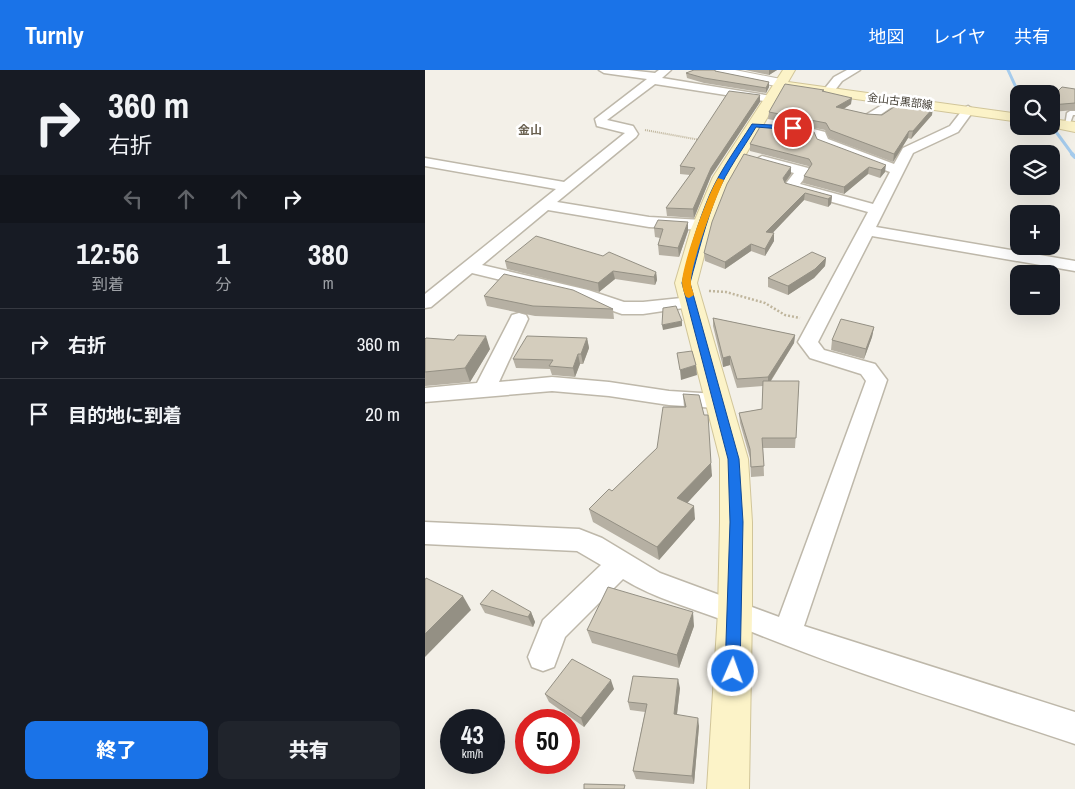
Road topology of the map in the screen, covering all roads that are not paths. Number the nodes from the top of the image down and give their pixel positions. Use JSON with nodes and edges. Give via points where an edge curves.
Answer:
{"nodes":[{"id":1,"x":604,"y":70,"type":"edge"},
{"id":2,"x":716,"y":70,"type":"edge"},
{"id":3,"x":789,"y":70,"type":"edge"},
{"id":4,"x":855,"y":70,"type":"edge"},
{"id":5,"x":659,"y":76,"type":"edge"},
{"id":6,"x":776,"y":91,"type":"junction"},
{"id":7,"x":829,"y":92,"type":"junction"},
{"id":8,"x":895,"y":100,"type":"junction"},
{"id":9,"x":968,"y":110,"type":"junction"},
{"id":10,"x":870,"y":116,"type":"edge"},
{"id":11,"x":1010,"y":117,"type":"edge"},
{"id":12,"x":755,"y":125,"type":"junction"},
{"id":13,"x":739,"y":150,"type":"junction"},
{"id":14,"x":425,"y":162,"type":"edge"},
{"id":15,"x":898,"y":170,"type":"junction"},
{"id":16,"x":568,"y":187,"type":"junction"},
{"id":17,"x":546,"y":205,"type":"junction"},
{"id":18,"x":877,"y":210,"type":"junction"},
{"id":19,"x":703,"y":225,"type":"junction"},
{"id":20,"x":866,"y":230,"type":"junction"},
{"id":21,"x":1075,"y":266,"type":"edge"},
{"id":22,"x":469,"y":267,"type":"junction"},
{"id":23,"x":690,"y":296,"type":"junction"},
{"id":24,"x":425,"y":302,"type":"edge"},
{"id":25,"x":519,"y":319,"type":"dead end"},
{"id":26,"x":484,"y":390,"type":"junction"},
{"id":27,"x":425,"y":396,"type":"edge"},
{"id":28,"x":717,"y":401,"type":"junction"},
{"id":29,"x":425,"y":533,"type":"edge"},
{"id":30,"x":621,"y":563,"type":"junction"},
{"id":31,"x":735,"y":612,"type":"junction"},
{"id":32,"x":787,"y":634,"type":"junction"},
{"id":33,"x":543,"y":657,"type":"dead end"},
{"id":34,"x":1075,"y":728,"type":"edge"},
{"id":35,"x":728,"y":789,"type":"edge"}],
"edges":[{"from":1,"to":5,"type":"street"},
{"from":2,"to":6,"type":"street"},
{"from":3,"to":6,"type":"main road"},
{"from":4,"to":7,"type":"street","via":[[838,79]]},
{"from":5,"to":6,"type":"street"},
{"from":5,"to":16,"type":"street","via":[[601,119],[601,123],[629,129],[632,134]]},
{"from":6,"to":7,"type":"main road","name":"金山古黒部線","via":[[790,87]]},
{"from":6,"to":12,"type":"main road"},
{"from":7,"to":8,"type":"main road","name":"金山古黒部線"},
{"from":8,"to":9,"type":"main road","name":"金山古黒部線"},
{"from":8,"to":10,"type":"street"},
{"from":9,"to":11,"type":"main road","name":"金山古黒部線"},
{"from":9,"to":15,"type":"street","via":[[954,129],[908,151]]},
{"from":12,"to":13,"type":"main road"},
{"from":12,"to":15,"type":"street","via":[[793,128],[821,135],[822,141]]},
{"from":13,"to":18,"type":"street","via":[[803,171],[791,186]]},
{"from":13,"to":19,"type":"main road","via":[[713,195]]},
{"from":14,"to":16,"type":"street"},
{"from":15,"to":18,"type":"street"},
{"from":16,"to":17,"type":"street"},
{"from":17,"to":19,"type":"street","via":[[649,222]]},
{"from":17,"to":22,"type":"street"},
{"from":18,"to":20,"type":"street"},
{"from":19,"to":23,"type":"main road","via":[[686,283]]},
{"from":20,"to":21,"type":"street"},
{"from":20,"to":32,"type":"street","via":[[807,342],[817,354],[868,369],[877,380]]},
{"from":22,"to":23,"type":"street","via":[[582,294],[622,308],[643,308]]},
{"from":22,"to":24,"type":"street"},
{"from":23,"to":28,"type":"main road"},
{"from":25,"to":26,"type":"street"},
{"from":26,"to":27,"type":"street"},
{"from":26,"to":28,"type":"street","via":[[552,384]]},
{"from":28,"to":31,"type":"main road","via":[[733,459]]},
{"from":29,"to":30,"type":"street","via":[[579,540]]},
{"from":30,"to":31,"type":"street","via":[[651,582]]},
{"from":30,"to":33,"type":"street","via":[[553,629]]},
{"from":31,"to":32,"type":"street"},
{"from":31,"to":35,"type":"main road"},
{"from":32,"to":34,"type":"street"}]}
